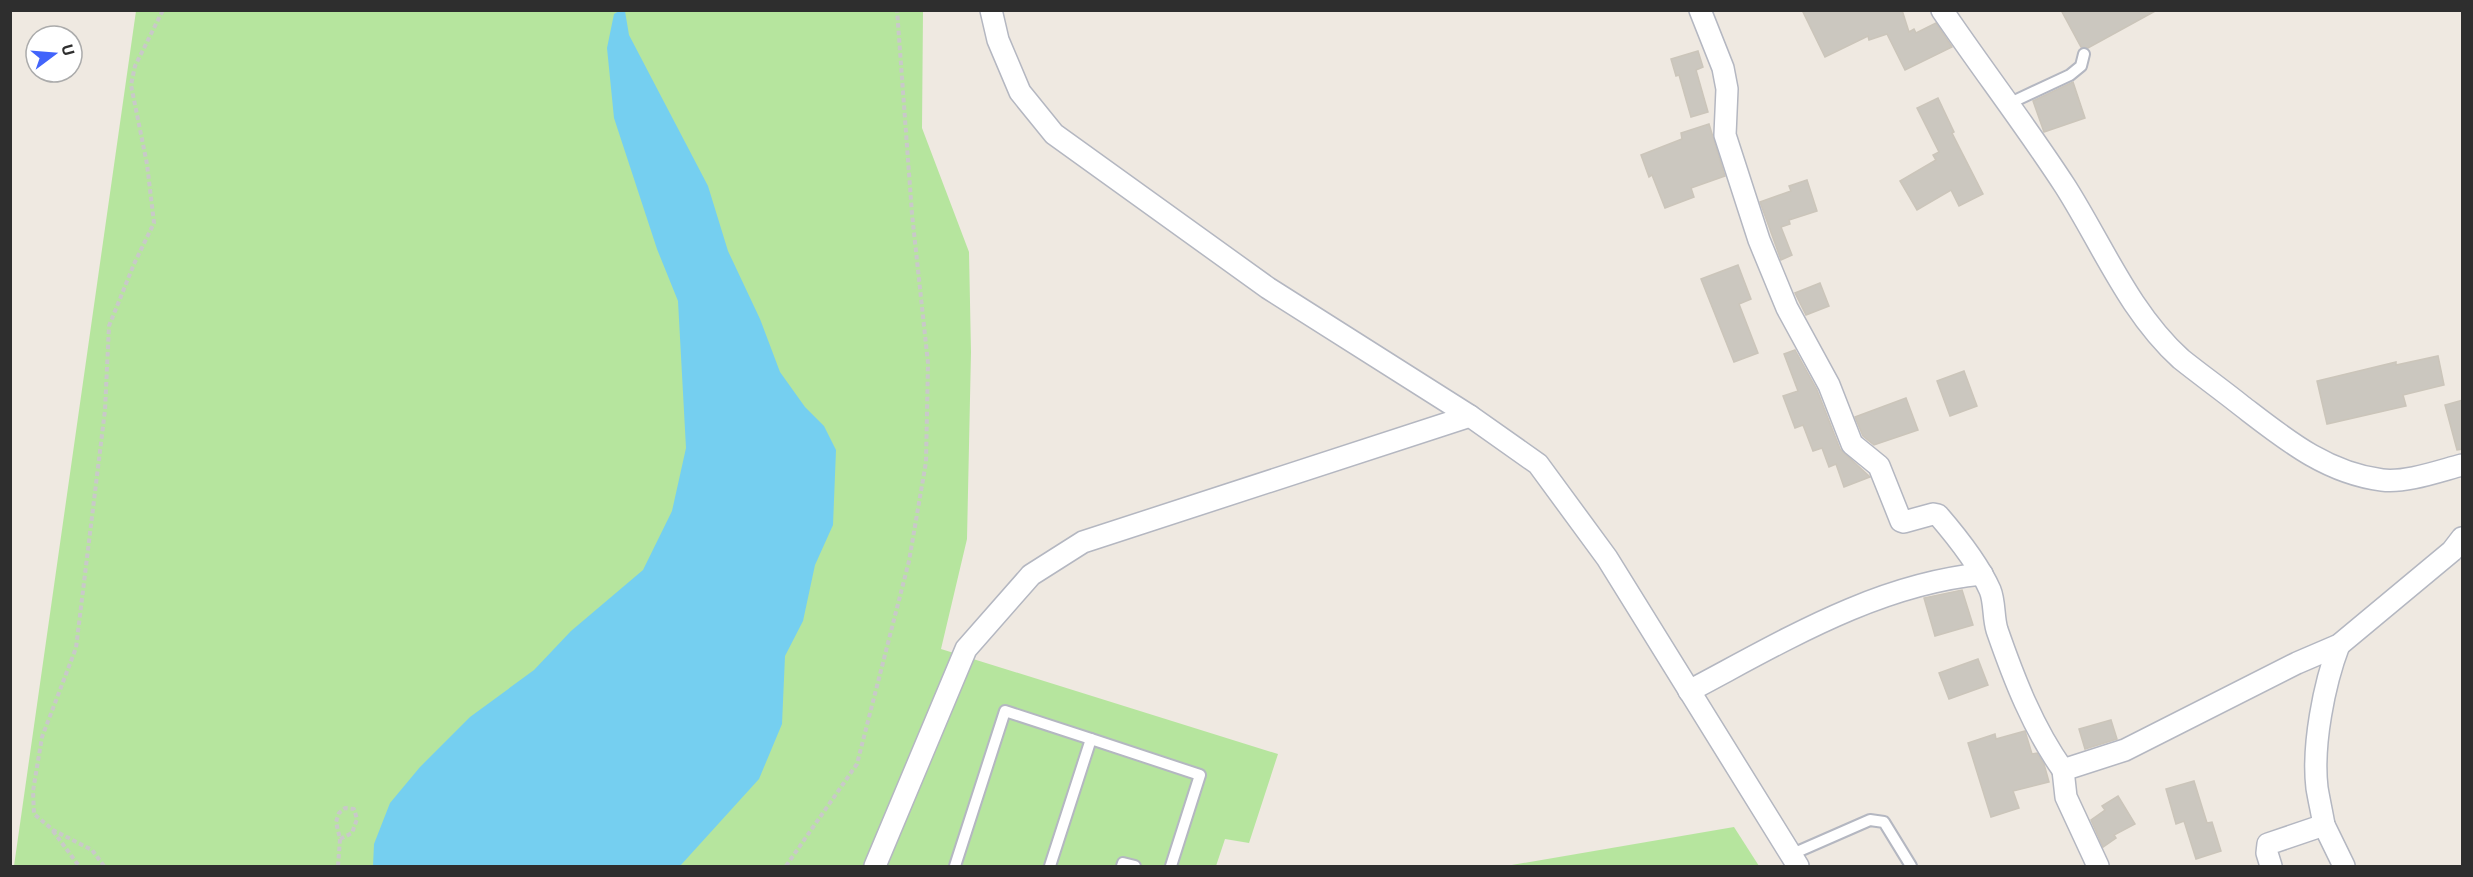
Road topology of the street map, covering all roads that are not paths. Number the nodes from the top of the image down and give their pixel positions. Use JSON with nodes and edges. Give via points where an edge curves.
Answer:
{"nodes":[{"id":1,"x":991,"y":10,"type":"edge"},
{"id":2,"x":1700,"y":10,"type":"edge"},
{"id":3,"x":1942,"y":10,"type":"edge"},
{"id":4,"x":2084,"y":54,"type":"dead end"},
{"id":5,"x":2008,"y":104,"type":"junction"},
{"id":6,"x":1470,"y":416,"type":"junction"},
{"id":7,"x":2463,"y":465,"type":"edge"},
{"id":8,"x":2463,"y":538,"type":"edge"},
{"id":9,"x":1982,"y":574,"type":"junction"},
{"id":10,"x":2339,"y":645,"type":"junction"},
{"id":11,"x":1689,"y":691,"type":"junction"},
{"id":12,"x":1091,"y":739,"type":"junction"},
{"id":13,"x":2063,"y":770,"type":"junction"},
{"id":14,"x":2324,"y":825,"type":"junction"},
{"id":15,"x":1794,"y":861,"type":"edge"},
{"id":16,"x":875,"y":867,"type":"edge"},
{"id":17,"x":956,"y":867,"type":"edge"},
{"id":18,"x":1050,"y":867,"type":"edge"},
{"id":19,"x":1122,"y":867,"type":"edge"},
{"id":20,"x":1136,"y":867,"type":"edge"},
{"id":21,"x":1171,"y":867,"type":"edge"},
{"id":22,"x":1911,"y":867,"type":"edge"},
{"id":23,"x":2098,"y":867,"type":"edge"},
{"id":24,"x":2271,"y":867,"type":"edge"},
{"id":25,"x":2344,"y":867,"type":"edge"}],
"edges":[{"from":1,"to":6,"type":"street","via":[[998,40],[1020,92],[1054,134],[1268,288]]},
{"from":2,"to":9,"type":"street","via":[[1723,68],[1727,89],[1725,135],[1759,240],[1787,308],[1829,385],[1852,444],[1879,466],[1901,521],[1938,515]]},
{"from":3,"to":5,"type":"street"},
{"from":4,"to":5,"type":"lane","via":[[2081,66],[2070,75]]},
{"from":5,"to":7,"type":"street","via":[[2065,186],[2145,319],[2163,343],[2187,364],[2323,464],[2384,480]]},
{"from":6,"to":11,"type":"street","via":[[1538,464],[1607,558]]},
{"from":6,"to":16,"type":"street","via":[[1083,542],[1031,575],[966,650]]},
{"from":8,"to":10,"type":"street"},
{"from":9,"to":11,"type":"street","via":[[1928,582],[1833,616]]},
{"from":9,"to":13,"type":"street","via":[[1991,592],[1996,628],[2025,703]]},
{"from":10,"to":13,"type":"street","via":[[2125,750]]},
{"from":10,"to":14,"type":"street","via":[[2317,736],[2317,787]]},
{"from":11,"to":15,"type":"street"},
{"from":12,"to":17,"type":"lane","via":[[1005,711]]},
{"from":12,"to":18,"type":"lane"},
{"from":12,"to":21,"type":"lane","via":[[1200,775]]},
{"from":13,"to":23,"type":"street","via":[[2066,797]]},
{"from":14,"to":24,"type":"street","via":[[2268,844]]},
{"from":14,"to":25,"type":"street"},
{"from":15,"to":22,"type":"lane","via":[[1870,820],[1884,822]]},
{"from":19,"to":20,"type":"lane","via":[[1124,862]]}]}
